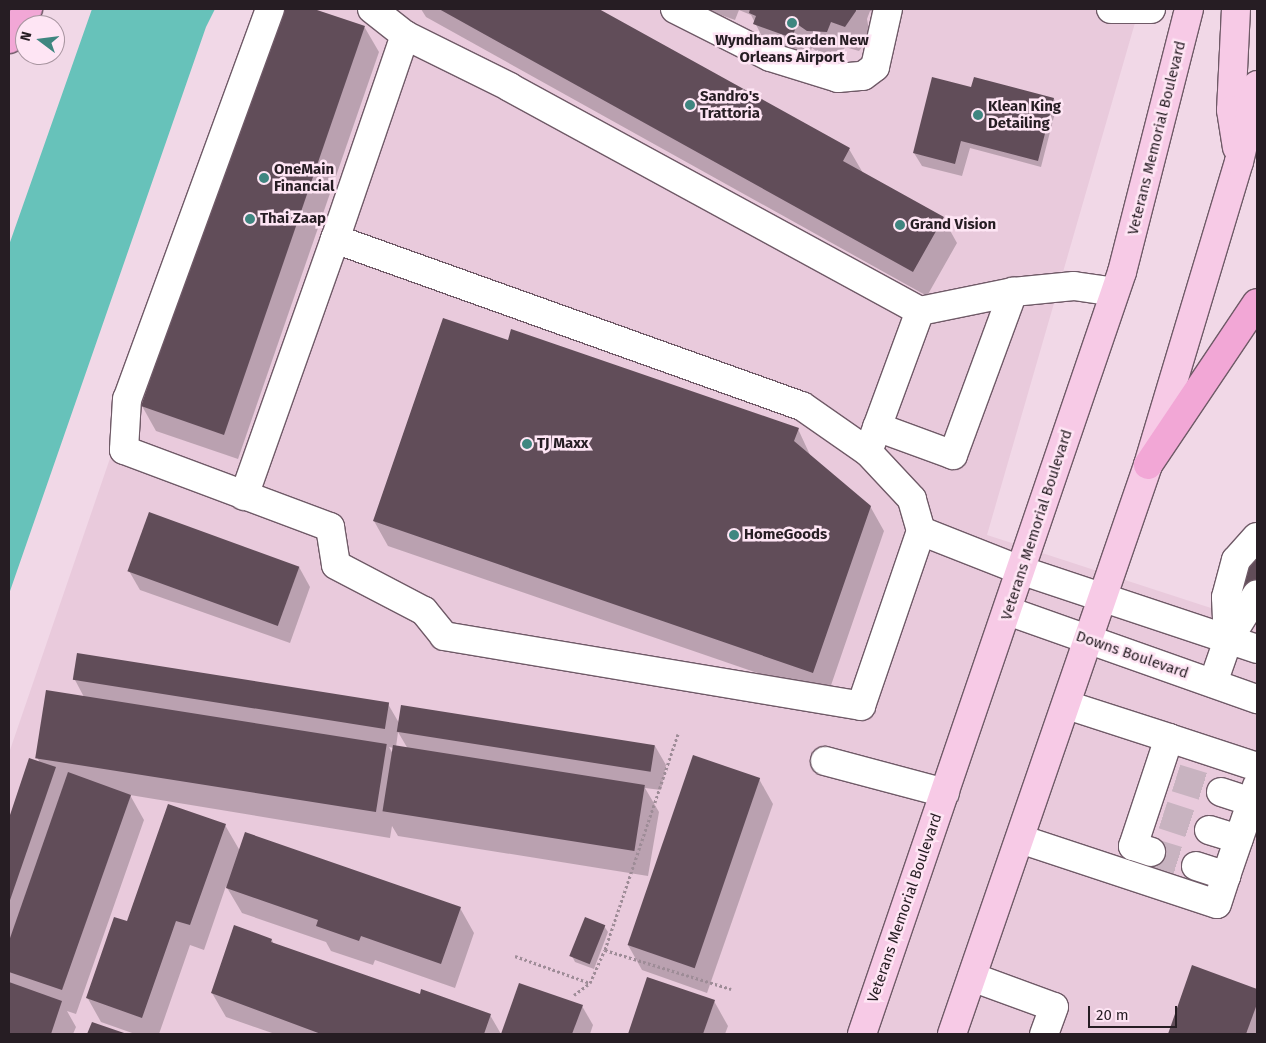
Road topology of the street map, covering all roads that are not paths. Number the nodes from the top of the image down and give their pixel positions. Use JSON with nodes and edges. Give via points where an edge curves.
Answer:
{"nodes":[{"id":1,"x":28,"y":9,"type":"edge"},
{"id":2,"x":270,"y":9,"type":"edge"},
{"id":3,"x":372,"y":9,"type":"edge"},
{"id":4,"x":675,"y":9,"type":"edge"},
{"id":5,"x":888,"y":9,"type":"edge"},
{"id":6,"x":1111,"y":9,"type":"edge"},
{"id":7,"x":1151,"y":9,"type":"edge"},
{"id":8,"x":1189,"y":9,"type":"edge"},
{"id":9,"x":1236,"y":9,"type":"edge"},
{"id":10,"x":405,"y":35,"type":"junction"},
{"id":11,"x":9,"y":39,"type":"edge"},
{"id":12,"x":1257,"y":85,"type":"edge"},
{"id":13,"x":1239,"y":162,"type":"junction"},
{"id":14,"x":335,"y":239,"type":"junction"},
{"id":15,"x":1013,"y":292,"type":"junction"},
{"id":16,"x":1115,"y":292,"type":"junction"},
{"id":17,"x":1257,"y":303,"type":"edge"},
{"id":18,"x":920,"y":311,"type":"junction"},
{"id":19,"x":877,"y":427,"type":"junction"},
{"id":20,"x":868,"y":452,"type":"junction"},
{"id":21,"x":1148,"y":465,"type":"junction"},
{"id":22,"x":244,"y":496,"type":"junction"},
{"id":23,"x":921,"y":531,"type":"junction"},
{"id":24,"x":1257,"y":537,"type":"edge"},
{"id":25,"x":1020,"y":570,"type":"junction"},
{"id":26,"x":1257,"y":594,"type":"edge"},
{"id":27,"x":1104,"y":598,"type":"junction"},
{"id":28,"x":1008,"y":611,"type":"junction"},
{"id":29,"x":1090,"y":640,"type":"junction"},
{"id":30,"x":1228,"y":640,"type":"junction"},
{"id":31,"x":1257,"y":649,"type":"edge"},
{"id":32,"x":1213,"y":683,"type":"junction"},
{"id":33,"x":1257,"y":699,"type":"edge"},
{"id":34,"x":1067,"y":704,"type":"junction"},
{"id":35,"x":1168,"y":738,"type":"junction"},
{"id":36,"x":825,"y":761,"type":"dead end"},
{"id":37,"x":1257,"y":767,"type":"edge"},
{"id":38,"x":1221,"y":792,"type":"tunnel mouth"},
{"id":39,"x":945,"y":793,"type":"junction"},
{"id":40,"x":1254,"y":794,"type":"edge"},
{"id":41,"x":1209,"y":830,"type":"tunnel mouth"},
{"id":42,"x":1020,"y":839,"type":"junction"},
{"id":43,"x":1239,"y":839,"type":"junction"},
{"id":44,"x":1196,"y":866,"type":"tunnel mouth"},
{"id":45,"x":1124,"y":873,"type":"junction"},
{"id":46,"x":1226,"y":876,"type":"junction"},
{"id":47,"x":972,"y":977,"type":"junction"},
{"id":48,"x":862,"y":1034,"type":"edge"},
{"id":49,"x":952,"y":1034,"type":"edge"},
{"id":50,"x":1044,"y":1034,"type":"edge"}],
"edges":[{"from":1,"to":11,"type":"highway"},
{"from":2,"to":22,"type":"street","via":[[127,399],[124,450]]},
{"from":3,"to":10,"type":"street"},
{"from":4,"to":5,"type":"street","via":[[770,57],[838,78],[863,76],[875,66]]},
{"from":6,"to":7,"type":"street"},
{"from":8,"to":16,"type":"main road","name":"Veterans Memorial Boulevard","via":[[1178,62]]},
{"from":9,"to":13,"type":"main road","via":[[1231,110]]},
{"from":10,"to":14,"type":"street"},
{"from":10,"to":18,"type":"street","via":[[510,87]]},
{"from":12,"to":13,"type":"main road"},
{"from":13,"to":21,"type":"main road"},
{"from":14,"to":20,"type":"street","via":[[802,406]]},
{"from":14,"to":22,"type":"street"},
{"from":15,"to":16,"type":"street","via":[[1074,286]]},
{"from":15,"to":18,"type":"street"},
{"from":15,"to":19,"type":"street","via":[[953,455]]},
{"from":16,"to":25,"type":"main road","name":"Veterans Memorial Boulevard"},
{"from":17,"to":21,"type":"highway"},
{"from":18,"to":19,"type":"street"},
{"from":19,"to":20,"type":"street"},
{"from":20,"to":23,"type":"street","via":[[912,498]]},
{"from":21,"to":27,"type":"main road"},
{"from":22,"to":23,"type":"street","via":[[330,527],[336,565],[424,611],[444,636],[861,706]]},
{"from":23,"to":25,"type":"street"},
{"from":24,"to":30,"type":"street","via":[[1236,560],[1226,597]]},
{"from":25,"to":27,"type":"street"},
{"from":25,"to":28,"type":"main road","name":"Veterans Memorial Boulevard"},
{"from":26,"to":30,"type":"street"},
{"from":27,"to":29,"type":"main road"},
{"from":27,"to":30,"type":"street"},
{"from":28,"to":29,"type":"street","name":"Downs Boulevard"},
{"from":28,"to":39,"type":"main road","name":"Veterans Memorial Boulevard"},
{"from":29,"to":32,"type":"street","name":"Downs Boulevard"},
{"from":29,"to":34,"type":"main road"},
{"from":30,"to":31,"type":"street"},
{"from":30,"to":32,"type":"street"},
{"from":32,"to":33,"type":"street","name":"Downs Boulevard"},
{"from":34,"to":35,"type":"street"},
{"from":34,"to":42,"type":"main road"},
{"from":35,"to":37,"type":"street"},
{"from":35,"to":45,"type":"street","via":[[1167,775],[1142,849]]},
{"from":36,"to":39,"type":"street"},
{"from":38,"to":40,"type":"street"},
{"from":39,"to":48,"type":"main road","name":"Veterans Memorial Boulevard"},
{"from":40,"to":43,"type":"street"},
{"from":41,"to":43,"type":"street"},
{"from":42,"to":45,"type":"street"},
{"from":42,"to":47,"type":"main road"},
{"from":43,"to":46,"type":"street"},
{"from":44,"to":46,"type":"street"},
{"from":45,"to":46,"type":"street","via":[[1217,904]]},
{"from":47,"to":49,"type":"main road"},
{"from":47,"to":50,"type":"street","via":[[1054,1007]]}]}
